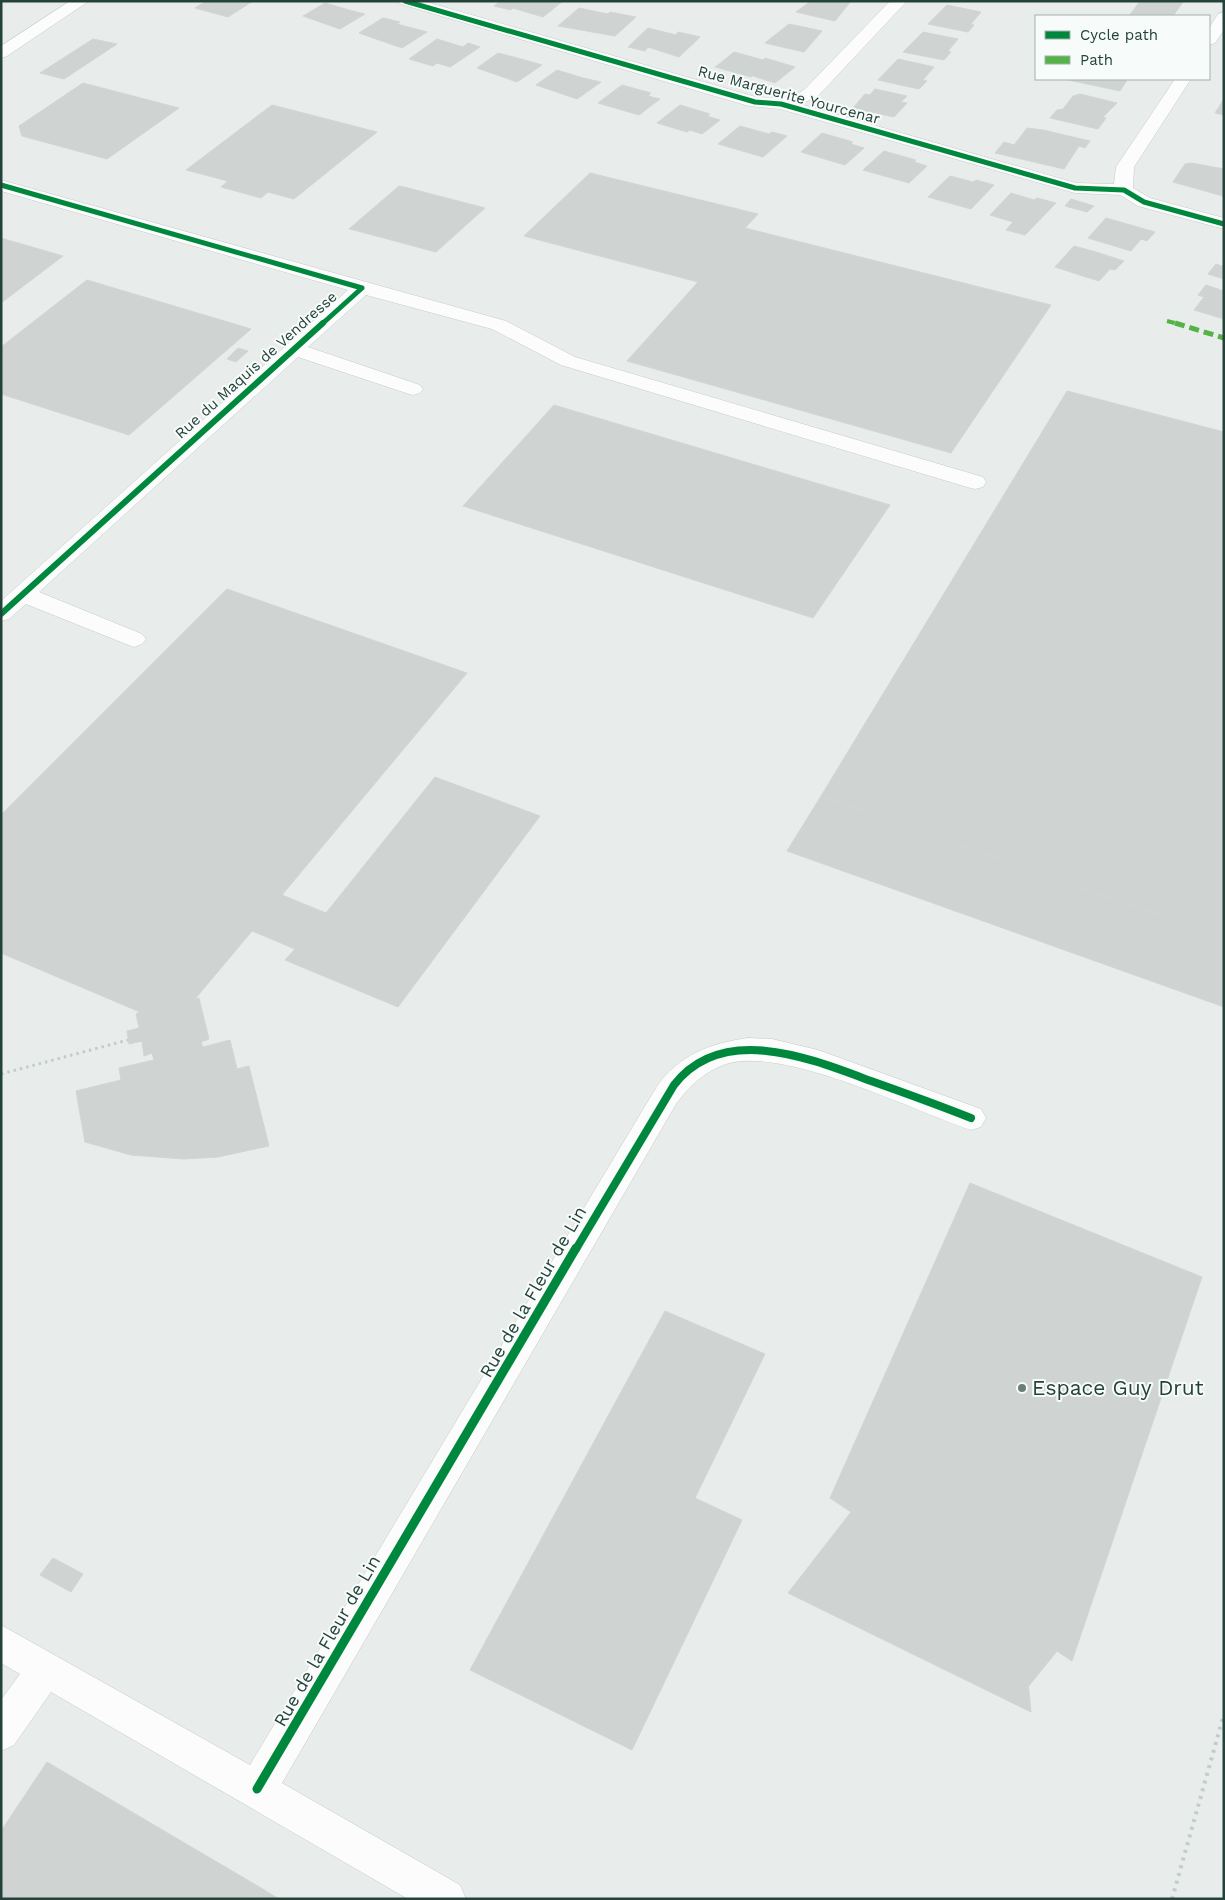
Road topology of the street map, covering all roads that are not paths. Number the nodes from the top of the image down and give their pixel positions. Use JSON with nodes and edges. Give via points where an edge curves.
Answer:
{"nodes":[{"id":1,"x":81,"y":1,"type":"edge"},
{"id":2,"x":405,"y":1,"type":"edge"},
{"id":3,"x":899,"y":1,"type":"edge"},
{"id":4,"x":1224,"y":18,"type":"edge"},
{"id":5,"x":1210,"y":39,"type":"edge"},
{"id":6,"x":1,"y":53,"type":"edge"},
{"id":7,"x":1182,"y":80,"type":"edge"},
{"id":8,"x":781,"y":104,"type":"junction"},
{"id":9,"x":1,"y":185,"type":"edge"},
{"id":10,"x":1124,"y":190,"type":"junction"},
{"id":11,"x":1224,"y":224,"type":"edge"},
{"id":12,"x":362,"y":288,"type":"junction"},
{"id":13,"x":295,"y":349,"type":"junction"},
{"id":14,"x":413,"y":389,"type":"dead end"},
{"id":15,"x":975,"y":482,"type":"dead end"},
{"id":16,"x":23,"y":594,"type":"junction"},
{"id":17,"x":1,"y":614,"type":"edge"},
{"id":18,"x":134,"y":639,"type":"dead end"},
{"id":19,"x":971,"y":1118,"type":"dead end"},
{"id":20,"x":1,"y":1642,"type":"edge"},
{"id":21,"x":46,"y":1668,"type":"junction"},
{"id":22,"x":1,"y":1732,"type":"edge"},
{"id":23,"x":257,"y":1789,"type":"junction"},
{"id":24,"x":446,"y":1899,"type":"edge"}],
"edges":[{"from":1,"to":6,"type":"street"},
{"from":2,"to":8,"type":"street","name":"Rue Marguerite Yourcenar","via":[[755,102]]},
{"from":3,"to":8,"type":"street","via":[[811,93]]},
{"from":4,"to":5,"type":"street"},
{"from":7,"to":10,"type":"street","via":[[1125,167]]},
{"from":8,"to":10,"type":"street","name":"Rue Marguerite Yourcenar","via":[[1075,188]]},
{"from":9,"to":12,"type":"street","name":"Rue du Maquis de Vendresse"},
{"from":10,"to":11,"type":"street","name":"Rue Marguerite Yourcenar","via":[[1144,202]]},
{"from":12,"to":13,"type":"street","name":"Rue du Maquis de Vendresse"},
{"from":12,"to":15,"type":"street","via":[[499,325],[568,361]]},
{"from":13,"to":14,"type":"street"},
{"from":13,"to":16,"type":"street","name":"Rue du Maquis de Vendresse"},
{"from":16,"to":17,"type":"street","name":"Rue du Maquis de Vendresse"},
{"from":16,"to":18,"type":"street"},
{"from":19,"to":23,"type":"street","name":"Rue de la Fleur de Lin","via":[[803,1055],[765,1049],[737,1050],[709,1058],[682,1075],[666,1096]]},
{"from":20,"to":21,"type":"street"},
{"from":21,"to":22,"type":"street"},
{"from":21,"to":23,"type":"street"},
{"from":23,"to":24,"type":"street"}]}
